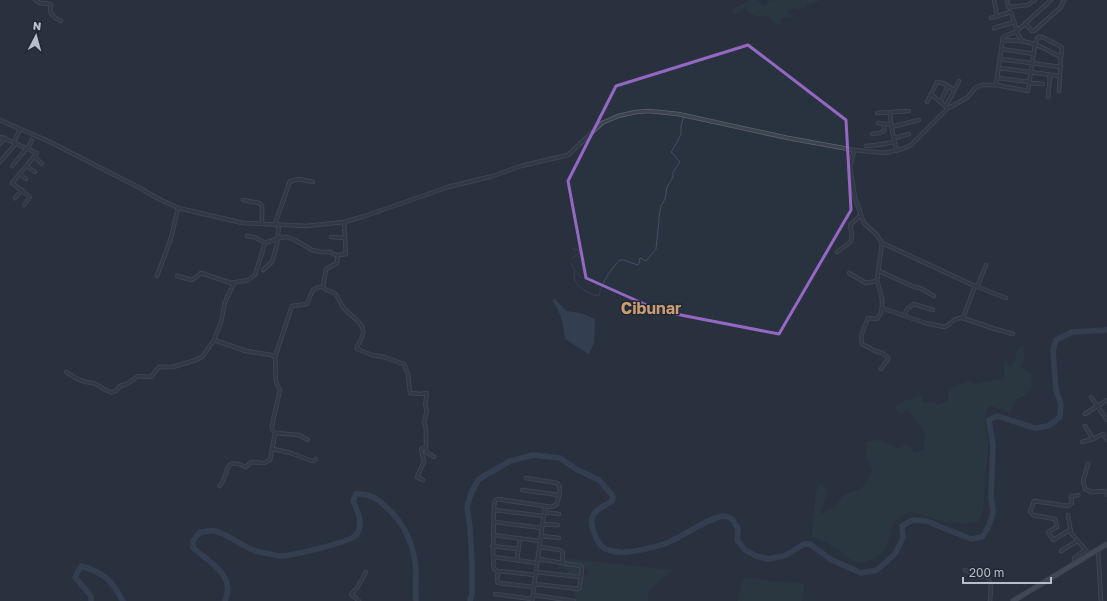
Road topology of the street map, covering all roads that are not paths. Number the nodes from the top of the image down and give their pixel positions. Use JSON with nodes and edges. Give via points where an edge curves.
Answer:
{"nodes":[{"id":1,"x":35,"y":0,"type":"edge"},
{"id":2,"x":994,"y":0,"type":"edge"},
{"id":3,"x":1007,"y":0,"type":"edge"},
{"id":4,"x":1035,"y":0,"type":"edge"},
{"id":5,"x":1043,"y":0,"type":"edge"},
{"id":6,"x":1064,"y":0,"type":"edge"},
{"id":7,"x":1050,"y":1,"type":"edge"},
{"id":8,"x":1009,"y":7,"type":"junction"},
{"id":9,"x":1011,"y":12,"type":"junction"},
{"id":10,"x":996,"y":16,"type":"junction"},
{"id":11,"x":991,"y":18,"type":"dead end"},
{"id":12,"x":61,"y":21,"type":"dead end"},
{"id":13,"x":1014,"y":22,"type":"junction"},
{"id":14,"x":1025,"y":23,"type":"junction"},
{"id":15,"x":994,"y":28,"type":"dead end"},
{"id":16,"x":1016,"y":31,"type":"junction"},
{"id":17,"x":1002,"y":40,"type":"junction"},
{"id":18,"x":1022,"y":41,"type":"junction"},
{"id":19,"x":1035,"y":44,"type":"junction"},
{"id":20,"x":1001,"y":49,"type":"junction"},
{"id":21,"x":1034,"y":54,"type":"junction"},
{"id":22,"x":1061,"y":58,"type":"junction"},
{"id":23,"x":1000,"y":59,"type":"junction"},
{"id":24,"x":1032,"y":63,"type":"junction"},
{"id":25,"x":1061,"y":67,"type":"junction"},
{"id":26,"x":999,"y":68,"type":"junction"},
{"id":27,"x":1032,"y":72,"type":"junction"},
{"id":28,"x":1050,"y":75,"type":"junction"},
{"id":29,"x":1060,"y":76,"type":"junction"},
{"id":30,"x":998,"y":78,"type":"junction"},
{"id":31,"x":959,"y":81,"type":"dead end"},
{"id":32,"x":1030,"y":82,"type":"junction"},
{"id":33,"x":1043,"y":84,"type":"dead end"},
{"id":34,"x":996,"y":85,"type":"junction"},
{"id":35,"x":948,"y":86,"type":"junction"},
{"id":36,"x":954,"y":90,"type":"junction"},
{"id":37,"x":1059,"y":91,"type":"dead end"},
{"id":38,"x":931,"y":94,"type":"junction"},
{"id":39,"x":1048,"y":97,"type":"dead end"},
{"id":40,"x":941,"y":101,"type":"junction"},
{"id":41,"x":927,"y":102,"type":"dead end"},
{"id":42,"x":946,"y":107,"type":"junction"},
{"id":43,"x":909,"y":111,"type":"dead end"},
{"id":44,"x":876,"y":113,"type":"dead end"},
{"id":45,"x":890,"y":113,"type":"junction"},
{"id":46,"x":0,"y":120,"type":"edge"},
{"id":47,"x":919,"y":120,"type":"dead end"},
{"id":48,"x":878,"y":123,"type":"dead end"},
{"id":49,"x":884,"y":124,"type":"junction"},
{"id":50,"x":891,"y":125,"type":"junction"},
{"id":51,"x":20,"y":128,"type":"junction"},
{"id":52,"x":872,"y":134,"type":"dead end"},
{"id":53,"x":909,"y":134,"type":"dead end"},
{"id":54,"x":32,"y":140,"type":"dead end"},
{"id":55,"x":894,"y":140,"type":"junction"},
{"id":56,"x":1,"y":141,"type":"edge"},
{"id":57,"x":15,"y":143,"type":"junction"},
{"id":58,"x":866,"y":146,"type":"dead end"},
{"id":59,"x":27,"y":148,"type":"junction"},
{"id":60,"x":854,"y":150,"type":"junction"},
{"id":61,"x":896,"y":151,"type":"junction"},
{"id":62,"x":35,"y":158,"type":"junction"},
{"id":63,"x":0,"y":162,"type":"edge"},
{"id":64,"x":42,"y":164,"type":"dead end"},
{"id":65,"x":12,"y":166,"type":"dead end"},
{"id":66,"x":26,"y":166,"type":"junction"},
{"id":67,"x":35,"y":172,"type":"dead end"},
{"id":68,"x":19,"y":174,"type":"junction"},
{"id":69,"x":26,"y":179,"type":"dead end"},
{"id":70,"x":313,"y":182,"type":"dead end"},
{"id":71,"x":22,"y":190,"type":"junction"},
{"id":72,"x":15,"y":198,"type":"dead end"},
{"id":73,"x":243,"y":200,"type":"dead end"},
{"id":74,"x":24,"y":205,"type":"dead end"},
{"id":75,"x":178,"y":208,"type":"junction"},
{"id":76,"x":860,"y":216,"type":"junction"},
{"id":77,"x":344,"y":222,"type":"junction"},
{"id":78,"x":262,"y":224,"type":"junction"},
{"id":79,"x":277,"y":224,"type":"junction"},
{"id":80,"x":247,"y":236,"type":"dead end"},
{"id":81,"x":331,"y":237,"type":"dead end"},
{"id":82,"x":277,"y":238,"type":"junction"},
{"id":83,"x":345,"y":238,"type":"junction"},
{"id":84,"x":265,"y":243,"type":"junction"},
{"id":85,"x":882,"y":243,"type":"junction"},
{"id":86,"x":837,"y":252,"type":"dead end"},
{"id":87,"x":337,"y":256,"type":"junction"},
{"id":88,"x":986,"y":265,"type":"dead end"},
{"id":89,"x":263,"y":270,"type":"dead end"},
{"id":90,"x":879,"y":271,"type":"junction"},
{"id":91,"x":849,"y":273,"type":"dead end"},
{"id":92,"x":157,"y":276,"type":"dead end"},
{"id":93,"x":177,"y":276,"type":"dead end"},
{"id":94,"x":877,"y":281,"type":"junction"},
{"id":95,"x":234,"y":283,"type":"junction"},
{"id":96,"x":976,"y":286,"type":"junction"},
{"id":97,"x":323,"y":287,"type":"junction"},
{"id":98,"x":934,"y":296,"type":"dead end"},
{"id":99,"x":1006,"y":298,"type":"dead end"},
{"id":100,"x":882,"y":308,"type":"junction"},
{"id":101,"x":933,"y":310,"type":"dead end"},
{"id":102,"x":904,"y":315,"type":"junction"},
{"id":103,"x":963,"y":318,"type":"junction"},
{"id":104,"x":1013,"y":334,"type":"dead end"},
{"id":105,"x":214,"y":340,"type":"junction"},
{"id":106,"x":275,"y":357,"type":"junction"},
{"id":107,"x":881,"y":369,"type":"dead end"},
{"id":108,"x":66,"y":372,"type":"dead end"},
{"id":109,"x":1091,"y":397,"type":"dead end"},
{"id":110,"x":1107,"y":400,"type":"edge"},
{"id":111,"x":1098,"y":407,"type":"junction"},
{"id":112,"x":1086,"y":414,"type":"dead end"},
{"id":113,"x":1106,"y":417,"type":"edge"},
{"id":114,"x":1085,"y":426,"type":"dead end"},
{"id":115,"x":275,"y":433,"type":"junction"},
{"id":116,"x":308,"y":440,"type":"dead end"},
{"id":117,"x":1093,"y":440,"type":"junction"},
{"id":118,"x":1107,"y":440,"type":"edge"},
{"id":119,"x":1082,"y":442,"type":"dead end"},
{"id":120,"x":426,"y":446,"type":"junction"},
{"id":121,"x":273,"y":449,"type":"junction"},
{"id":122,"x":434,"y":456,"type":"dead end"},
{"id":123,"x":316,"y":459,"type":"dead end"},
{"id":124,"x":1088,"y":464,"type":"dead end"},
{"id":125,"x":526,"y":478,"type":"dead end"},
{"id":126,"x":423,"y":480,"type":"dead end"},
{"id":127,"x":220,"y":486,"type":"dead end"},
{"id":128,"x":522,"y":490,"type":"dead end"},
{"id":129,"x":559,"y":495,"type":"junction"},
{"id":130,"x":1078,"y":495,"type":"dead end"},
{"id":131,"x":1107,"y":495,"type":"edge"},
{"id":132,"x":545,"y":506,"type":"junction"},
{"id":133,"x":494,"y":510,"type":"junction"},
{"id":134,"x":544,"y":512,"type":"junction"},
{"id":135,"x":559,"y":514,"type":"dead end"},
{"id":136,"x":1068,"y":515,"type":"dead end"},
{"id":137,"x":544,"y":516,"type":"junction"},
{"id":138,"x":494,"y":522,"type":"junction"},
{"id":139,"x":543,"y":524,"type":"junction"},
{"id":140,"x":558,"y":525,"type":"dead end"},
{"id":141,"x":542,"y":528,"type":"junction"},
{"id":142,"x":1070,"y":530,"type":"junction"},
{"id":143,"x":493,"y":535,"type":"junction"},
{"id":144,"x":541,"y":536,"type":"junction"},
{"id":145,"x":520,"y":538,"type":"junction"},
{"id":146,"x":559,"y":538,"type":"dead end"},
{"id":147,"x":540,"y":541,"type":"junction"},
{"id":148,"x":1077,"y":541,"type":"junction"},
{"id":149,"x":1107,"y":544,"type":"edge"},
{"id":150,"x":492,"y":546,"type":"junction"},
{"id":151,"x":539,"y":547,"type":"junction"},
{"id":152,"x":518,"y":549,"type":"junction"},
{"id":153,"x":1098,"y":550,"type":"junction"},
{"id":154,"x":1061,"y":551,"type":"dead end"},
{"id":155,"x":1087,"y":552,"type":"junction"},
{"id":156,"x":494,"y":557,"type":"junction"},
{"id":157,"x":538,"y":559,"type":"junction"},
{"id":158,"x":516,"y":560,"type":"junction"},
{"id":159,"x":537,"y":563,"type":"junction"},
{"id":160,"x":562,"y":563,"type":"junction"},
{"id":161,"x":965,"y":570,"type":"dead end"},
{"id":162,"x":498,"y":571,"type":"junction"},
{"id":163,"x":366,"y":572,"type":"dead end"},
{"id":164,"x":536,"y":574,"type":"junction"},
{"id":165,"x":581,"y":577,"type":"junction"},
{"id":166,"x":534,"y":586,"type":"junction"},
{"id":167,"x":495,"y":594,"type":"dead end"},
{"id":168,"x":533,"y":595,"type":"junction"},
{"id":169,"x":1022,"y":598,"type":"edge"},
{"id":170,"x":1107,"y":598,"type":"edge"},
{"id":171,"x":532,"y":600,"type":"edge"},
{"id":172,"x":1101,"y":600,"type":"edge"},
{"id":173,"x":359,"y":601,"type":"edge"},
{"id":174,"x":574,"y":601,"type":"edge"},
{"id":175,"x":990,"y":601,"type":"edge"},
{"id":176,"x":1013,"y":601,"type":"edge"}],
"edges":[{"from":1,"to":12,"type":"street","via":[[51,4],[50,12]]},
{"from":2,"to":10,"type":"street"},
{"from":3,"to":8,"type":"street"},
{"from":4,"to":8,"type":"street","via":[[1028,6]]},
{"from":5,"to":7,"type":"street"},
{"from":6,"to":14,"type":"street","via":[[1062,6],[1034,31]]},
{"from":7,"to":14,"type":"street"},
{"from":8,"to":9,"type":"street"},
{"from":9,"to":10,"type":"street"},
{"from":9,"to":13,"type":"street"},
{"from":10,"to":11,"type":"street"},
{"from":13,"to":15,"type":"street"},
{"from":13,"to":16,"type":"street"},
{"from":14,"to":16,"type":"street"},
{"from":16,"to":17,"type":"street","via":[[1004,36]]},
{"from":16,"to":18,"type":"street"},
{"from":17,"to":18,"type":"street"},
{"from":17,"to":20,"type":"street"},
{"from":18,"to":19,"type":"street"},
{"from":19,"to":21,"type":"street"},
{"from":19,"to":22,"type":"street"},
{"from":19,"to":22,"type":"street","via":[[1040,36],[1058,45],[1062,48]]},
{"from":20,"to":21,"type":"street"},
{"from":20,"to":23,"type":"street"},
{"from":21,"to":24,"type":"street"},
{"from":22,"to":25,"type":"street"},
{"from":23,"to":24,"type":"street"},
{"from":23,"to":26,"type":"street"},
{"from":24,"to":25,"type":"street"},
{"from":24,"to":27,"type":"street"},
{"from":25,"to":29,"type":"street"},
{"from":26,"to":27,"type":"street"},
{"from":26,"to":30,"type":"street"},
{"from":27,"to":28,"type":"street"},
{"from":27,"to":32,"type":"street"},
{"from":28,"to":29,"type":"street"},
{"from":28,"to":39,"type":"street"},
{"from":29,"to":37,"type":"street"},
{"from":30,"to":32,"type":"street"},
{"from":30,"to":34,"type":"street"},
{"from":31,"to":36,"type":"street"},
{"from":32,"to":33,"type":"street"},
{"from":32,"to":34,"type":"street","via":[[1028,91]]},
{"from":34,"to":42,"type":"street","via":[[979,86],[968,98]]},
{"from":35,"to":36,"type":"street"},
{"from":35,"to":38,"type":"street","via":[[937,82]]},
{"from":35,"to":40,"type":"street"},
{"from":36,"to":42,"type":"street"},
{"from":38,"to":40,"type":"street"},
{"from":38,"to":41,"type":"street"},
{"from":40,"to":42,"type":"street"},
{"from":42,"to":61,"type":"street","via":[[911,145]]},
{"from":43,"to":45,"type":"street"},
{"from":44,"to":45,"type":"street"},
{"from":45,"to":50,"type":"street"},
{"from":46,"to":51,"type":"street"},
{"from":47,"to":50,"type":"street"},
{"from":48,"to":49,"type":"street"},
{"from":49,"to":50,"type":"street"},
{"from":49,"to":52,"type":"street","via":[[884,131]]},
{"from":50,"to":55,"type":"street"},
{"from":51,"to":57,"type":"street"},
{"from":51,"to":75,"type":"street"},
{"from":53,"to":55,"type":"street"},
{"from":54,"to":59,"type":"street"},
{"from":55,"to":58,"type":"street"},
{"from":55,"to":61,"type":"street"},
{"from":56,"to":57,"type":"street","via":[[5,138]]},
{"from":57,"to":59,"type":"street"},
{"from":57,"to":63,"type":"street"},
{"from":59,"to":62,"type":"street","via":[[37,153]]},
{"from":59,"to":65,"type":"street"},
{"from":60,"to":61,"type":"street","via":[[885,153]]},
{"from":60,"to":76,"type":"street","via":[[850,173]]},
{"from":60,"to":77,"type":"street","via":[[685,116],[649,111],[636,112],[602,123],[568,155],[448,187]]},
{"from":62,"to":64,"type":"street"},
{"from":62,"to":66,"type":"street"},
{"from":66,"to":67,"type":"street"},
{"from":66,"to":68,"type":"street"},
{"from":68,"to":69,"type":"street"},
{"from":68,"to":71,"type":"street","via":[[12,183]]},
{"from":70,"to":79,"type":"street","via":[[299,179],[290,181]]},
{"from":71,"to":72,"type":"street"},
{"from":71,"to":74,"type":"street","via":[[30,197]]},
{"from":73,"to":78,"type":"street","via":[[262,206]]},
{"from":75,"to":78,"type":"street","via":[[244,223]]},
{"from":75,"to":92,"type":"street","via":[[171,238]]},
{"from":76,"to":85,"type":"street"},
{"from":76,"to":86,"type":"street","via":[[850,225],[850,243]]},
{"from":77,"to":79,"type":"street","via":[[307,226]]},
{"from":77,"to":83,"type":"street"},
{"from":78,"to":79,"type":"street"},
{"from":79,"to":82,"type":"street"},
{"from":80,"to":84,"type":"street"},
{"from":81,"to":83,"type":"street"},
{"from":82,"to":84,"type":"street"},
{"from":82,"to":87,"type":"street","via":[[291,238],[312,250],[330,252]]},
{"from":82,"to":89,"type":"street","via":[[272,262]]},
{"from":83,"to":87,"type":"street","via":[[346,254]]},
{"from":84,"to":95,"type":"street","via":[[255,276]]},
{"from":85,"to":90,"type":"street"},
{"from":85,"to":96,"type":"street"},
{"from":87,"to":97,"type":"street","via":[[337,263],[326,269]]},
{"from":88,"to":96,"type":"street"},
{"from":90,"to":94,"type":"street"},
{"from":90,"to":98,"type":"street"},
{"from":91,"to":94,"type":"street","via":[[866,284]]},
{"from":93,"to":95,"type":"street","via":[[192,280],[200,273]]},
{"from":94,"to":100,"type":"street"},
{"from":95,"to":105,"type":"street","via":[[225,302],[220,328]]},
{"from":96,"to":99,"type":"street"},
{"from":96,"to":103,"type":"street"},
{"from":97,"to":106,"type":"street","via":[[314,289],[307,304],[292,306]]},
{"from":97,"to":120,"type":"street","via":[[338,296],[343,306],[359,321],[363,334],[357,348],[404,364],[410,393],[427,393]]},
{"from":100,"to":102,"type":"street"},
{"from":100,"to":107,"type":"street","via":[[878,319],[868,318],[861,337],[862,344],[888,357]]},
{"from":101,"to":102,"type":"street","via":[[914,304]]},
{"from":102,"to":103,"type":"street","via":[[942,327]]},
{"from":103,"to":104,"type":"street"},
{"from":105,"to":106,"type":"street","via":[[246,351]]},
{"from":105,"to":108,"type":"street","via":[[201,358],[173,367],[159,368],[151,377],[138,376],[120,386],[117,391],[106,391],[97,384],[75,378]]},
{"from":106,"to":115,"type":"street","via":[[276,382],[280,389],[272,425]]},
{"from":109,"to":111,"type":"street"},
{"from":110,"to":111,"type":"street"},
{"from":111,"to":112,"type":"street"},
{"from":111,"to":113,"type":"street"},
{"from":114,"to":117,"type":"street"},
{"from":115,"to":116,"type":"street","via":[[299,435]]},
{"from":115,"to":121,"type":"street"},
{"from":117,"to":118,"type":"street","via":[[1105,433]]},
{"from":117,"to":119,"type":"street"},
{"from":120,"to":122,"type":"street","via":[[426,452]]},
{"from":120,"to":126,"type":"street","via":[[421,449],[424,462],[417,477]]},
{"from":121,"to":123,"type":"street","via":[[313,461]]},
{"from":121,"to":127,"type":"street","via":[[270,460],[264,463],[251,462],[246,467],[231,464]]},
{"from":124,"to":131,"type":"street","via":[[1083,481],[1085,489],[1091,492],[1105,491]]},
{"from":125,"to":129,"type":"street","via":[[557,483],[560,486]]},
{"from":128,"to":129,"type":"street"},
{"from":129,"to":132,"type":"street","via":[[556,506]]},
{"from":130,"to":142,"type":"street","via":[[1071,497],[1072,503],[1068,506],[1034,501],[1030,512],[1033,515],[1054,518],[1057,527],[1048,532],[1053,540]]},
{"from":132,"to":133,"type":"street","via":[[497,499]]},
{"from":132,"to":134,"type":"street"},
{"from":133,"to":137,"type":"street"},
{"from":133,"to":138,"type":"street"},
{"from":134,"to":135,"type":"street"},
{"from":134,"to":137,"type":"street"},
{"from":136,"to":142,"type":"street"},
{"from":137,"to":139,"type":"street"},
{"from":138,"to":141,"type":"street"},
{"from":138,"to":143,"type":"street"},
{"from":139,"to":140,"type":"street"},
{"from":139,"to":141,"type":"street"},
{"from":141,"to":144,"type":"street"},
{"from":142,"to":148,"type":"street"},
{"from":143,"to":145,"type":"street"},
{"from":143,"to":150,"type":"street"},
{"from":144,"to":146,"type":"street"},
{"from":144,"to":147,"type":"street"},
{"from":145,"to":147,"type":"street"},
{"from":145,"to":152,"type":"street"},
{"from":147,"to":151,"type":"street"},
{"from":148,"to":154,"type":"street"},
{"from":148,"to":155,"type":"street"},
{"from":149,"to":153,"type":"main road"},
{"from":150,"to":152,"type":"street"},
{"from":150,"to":156,"type":"street"},
{"from":151,"to":157,"type":"street"},
{"from":151,"to":160,"type":"street","via":[[563,552]]},
{"from":152,"to":158,"type":"street"},
{"from":153,"to":155,"type":"main road"},
{"from":153,"to":172,"type":"street"},
{"from":155,"to":169,"type":"main road","via":[[1075,563]]},
{"from":156,"to":158,"type":"street"},
{"from":156,"to":162,"type":"street","via":[[494,569]]},
{"from":157,"to":159,"type":"street"},
{"from":157,"to":160,"type":"street"},
{"from":158,"to":159,"type":"street"},
{"from":159,"to":164,"type":"street"},
{"from":160,"to":165,"type":"street","via":[[581,566]]},
{"from":161,"to":175,"type":"street","via":[[981,577],[987,574],[991,587]]},
{"from":162,"to":164,"type":"street"},
{"from":162,"to":166,"type":"street","via":[[498,583]]},
{"from":163,"to":173,"type":"street","via":[[351,594]]},
{"from":164,"to":165,"type":"street"},
{"from":164,"to":166,"type":"street"},
{"from":165,"to":166,"type":"street","via":[[579,589]]},
{"from":166,"to":168,"type":"street"},
{"from":167,"to":171,"type":"street"},
{"from":168,"to":171,"type":"street"},
{"from":168,"to":174,"type":"street"},
{"from":169,"to":176,"type":"main road"},
{"from":170,"to":172,"type":"street"}]}
